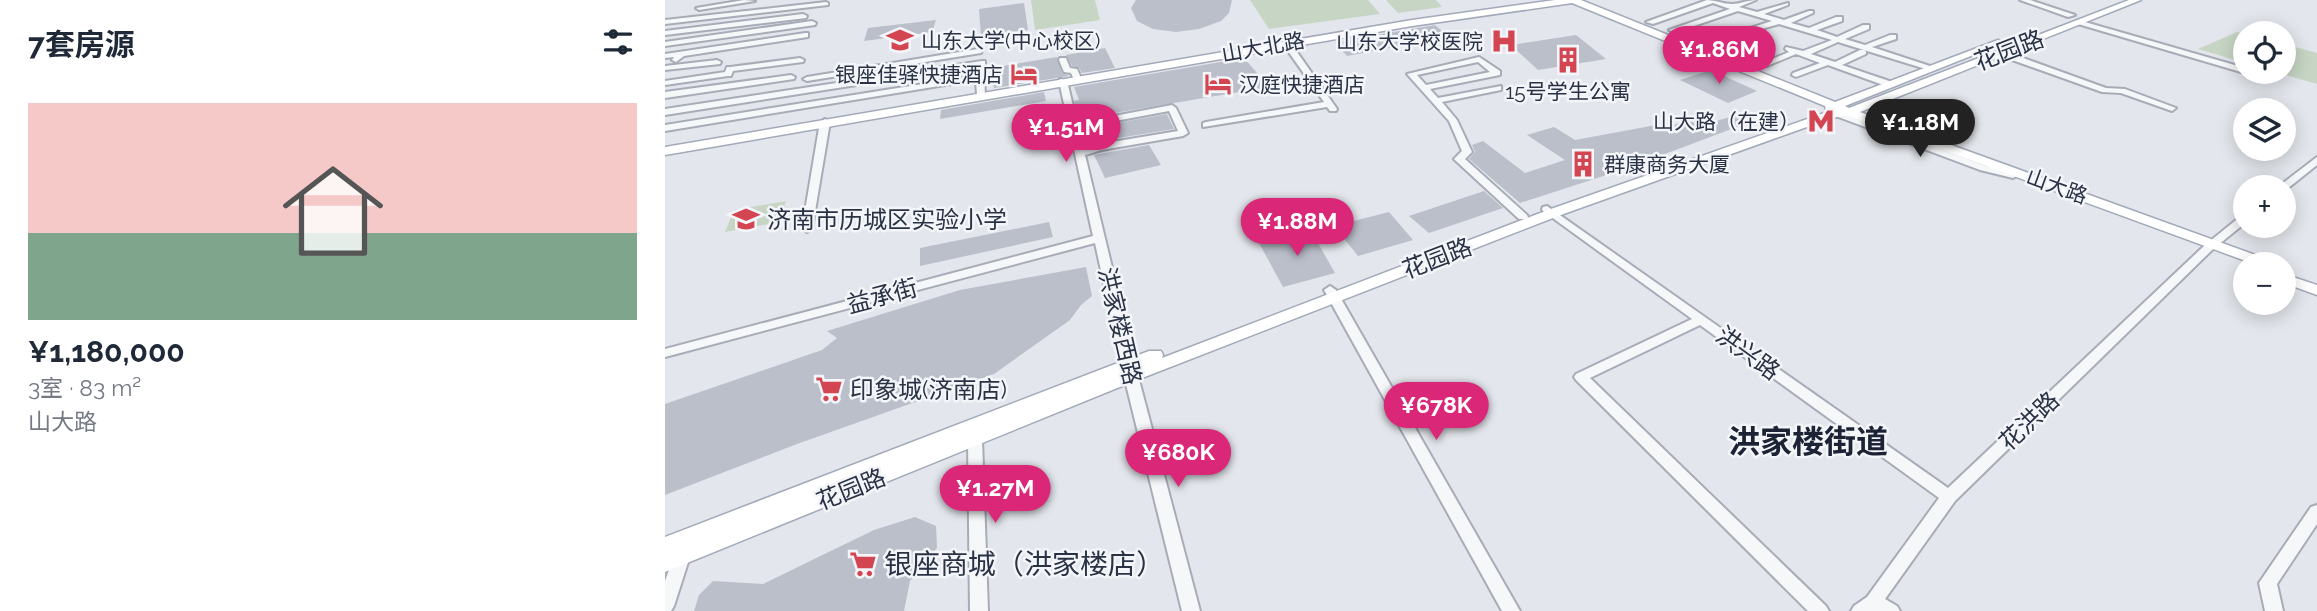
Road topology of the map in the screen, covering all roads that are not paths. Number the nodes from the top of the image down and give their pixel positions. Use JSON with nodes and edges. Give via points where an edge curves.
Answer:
{"nodes":[{"id":1,"x":704,"y":0,"type":"edge"},
{"id":2,"x":775,"y":0,"type":"edge"},
{"id":3,"x":1581,"y":0,"type":"edge"},
{"id":4,"x":1711,"y":0,"type":"edge"},
{"id":5,"x":1753,"y":0,"type":"edge"},
{"id":6,"x":2023,"y":0,"type":"edge"},
{"id":7,"x":2112,"y":0,"type":"edge"},
{"id":8,"x":2137,"y":0,"type":"edge"},
{"id":9,"x":752,"y":1,"type":"edge"},
{"id":10,"x":1567,"y":1,"type":"edge"},
{"id":11,"x":826,"y":4,"type":"dead end"},
{"id":12,"x":1786,"y":4,"type":"dead end"},
{"id":13,"x":795,"y":7,"type":"junction"},
{"id":14,"x":699,"y":8,"type":"junction"},
{"id":15,"x":1734,"y":8,"type":"junction"},
{"id":16,"x":770,"y":10,"type":"junction"},
{"id":17,"x":1811,"y":12,"type":"dead end"},
{"id":18,"x":1756,"y":15,"type":"junction"},
{"id":19,"x":2071,"y":15,"type":"junction"},
{"id":20,"x":803,"y":16,"type":"dead end"},
{"id":21,"x":699,"y":18,"type":"junction"},
{"id":22,"x":789,"y":18,"type":"junction"},
{"id":23,"x":1839,"y":19,"type":"dead end"},
{"id":24,"x":665,"y":22,"type":"edge"},
{"id":25,"x":1650,"y":22,"type":"dead end"},
{"id":26,"x":1780,"y":22,"type":"junction"},
{"id":27,"x":2081,"y":22,"type":"junction"},
{"id":28,"x":812,"y":23,"type":"dead end"},
{"id":29,"x":1866,"y":27,"type":"dead end"},
{"id":30,"x":697,"y":29,"type":"junction"},
{"id":31,"x":1673,"y":30,"type":"dead end"},
{"id":32,"x":1808,"y":31,"type":"junction"},
{"id":33,"x":1747,"y":32,"type":"dead end"},
{"id":34,"x":665,"y":33,"type":"edge"},
{"id":35,"x":805,"y":35,"type":"dead end"},
{"id":36,"x":1893,"y":37,"type":"dead end"},
{"id":37,"x":1836,"y":40,"type":"junction"},
{"id":38,"x":689,"y":41,"type":"junction"},
{"id":39,"x":665,"y":44,"type":"edge"},
{"id":40,"x":1287,"y":44,"type":"junction"},
{"id":41,"x":1865,"y":50,"type":"junction"},
{"id":42,"x":978,"y":51,"type":"dead end"},
{"id":43,"x":1797,"y":51,"type":"junction"},
{"id":44,"x":2001,"y":53,"type":"junction"},
{"id":45,"x":681,"y":54,"type":"junction"},
{"id":46,"x":665,"y":56,"type":"edge"},
{"id":47,"x":910,"y":59,"type":"junction"},
{"id":48,"x":800,"y":60,"type":"dead end"},
{"id":49,"x":1063,"y":60,"type":"dead end"},
{"id":50,"x":717,"y":62,"type":"dead end"},
{"id":51,"x":982,"y":62,"type":"dead end"},
{"id":52,"x":1764,"y":64,"type":"dead end"},
{"id":53,"x":1832,"y":64,"type":"junction"},
{"id":54,"x":2233,"y":66,"type":"edge"},
{"id":55,"x":1932,"y":68,"type":"junction"},
{"id":56,"x":667,"y":70,"type":"edge"},
{"id":57,"x":909,"y":74,"type":"junction"},
{"id":58,"x":1796,"y":75,"type":"dead end"},
{"id":59,"x":791,"y":77,"type":"dead end"},
{"id":60,"x":1077,"y":78,"type":"junction"},
{"id":61,"x":807,"y":79,"type":"dead end"},
{"id":62,"x":1063,"y":82,"type":"junction"},
{"id":63,"x":665,"y":83,"type":"edge"},
{"id":64,"x":1889,"y":84,"type":"junction"},
{"id":65,"x":1424,"y":88,"type":"junction"},
{"id":66,"x":1498,"y":88,"type":"dead end"},
{"id":67,"x":798,"y":92,"type":"junction"},
{"id":68,"x":665,"y":95,"type":"edge"},
{"id":69,"x":981,"y":95,"type":"junction"},
{"id":70,"x":1436,"y":101,"type":"junction"},
{"id":71,"x":793,"y":108,"type":"junction"},
{"id":72,"x":2172,"y":108,"type":"dead end"},
{"id":73,"x":665,"y":112,"type":"edge"},
{"id":74,"x":1841,"y":113,"type":"junction"},
{"id":75,"x":825,"y":122,"type":"junction"},
{"id":76,"x":1206,"y":125,"type":"dead end"},
{"id":77,"x":1073,"y":127,"type":"junction"},
{"id":78,"x":665,"y":128,"type":"edge"},
{"id":79,"x":665,"y":150,"type":"edge"},
{"id":80,"x":1080,"y":154,"type":"junction"},
{"id":81,"x":2317,"y":160,"type":"edge"},
{"id":82,"x":2296,"y":177,"type":"edge"},
{"id":83,"x":1550,"y":211,"type":"junction"},
{"id":84,"x":1523,"y":217,"type":"junction"},
{"id":85,"x":2233,"y":228,"type":"edge"},
{"id":86,"x":807,"y":229,"type":"dead end"},
{"id":87,"x":1099,"y":238,"type":"junction"},
{"id":88,"x":2210,"y":246,"type":"junction"},
{"id":89,"x":2233,"y":253,"type":"edge"},
{"id":90,"x":2233,"y":257,"type":"edge"},
{"id":91,"x":2296,"y":275,"type":"edge"},
{"id":92,"x":2296,"y":282,"type":"edge"},
{"id":93,"x":2317,"y":283,"type":"edge"},
{"id":94,"x":2317,"y":290,"type":"edge"},
{"id":95,"x":1332,"y":294,"type":"junction"},
{"id":96,"x":1701,"y":319,"type":"junction"},
{"id":97,"x":665,"y":353,"type":"edge"},
{"id":98,"x":1130,"y":371,"type":"junction"},
{"id":99,"x":975,"y":439,"type":"junction"},
{"id":100,"x":1949,"y":497,"type":"junction"},
{"id":101,"x":2317,"y":510,"type":"edge"},
{"id":102,"x":675,"y":551,"type":"edge"},
{"id":103,"x":665,"y":606,"type":"edge"},
{"id":104,"x":1867,"y":606,"type":"edge"},
{"id":105,"x":979,"y":611,"type":"edge"},
{"id":106,"x":1191,"y":611,"type":"edge"},
{"id":107,"x":1511,"y":611,"type":"edge"},
{"id":108,"x":1819,"y":611,"type":"edge"},
{"id":109,"x":1891,"y":611,"type":"edge"},
{"id":110,"x":2274,"y":611,"type":"edge"}],
"edges":[{"from":1,"to":14,"type":"street"},
{"from":2,"to":16,"type":"street"},
{"from":3,"to":10,"type":"street"},
{"from":4,"to":15,"type":"street"},
{"from":4,"to":25,"type":"street"},
{"from":5,"to":15,"type":"street"},
{"from":6,"to":19,"type":"street"},
{"from":7,"to":19,"type":"main road","name":"花园路"},
{"from":8,"to":27,"type":"main road","name":"花园路"},
{"from":9,"to":14,"type":"street"},
{"from":10,"to":40,"type":"main road","name":"山大北路"},
{"from":10,"to":60,"type":"main road","name":"山大北路","via":[[1403,23]]},
{"from":10,"to":74,"type":"main road","name":"山大路"},
{"from":11,"to":13,"type":"street"},
{"from":12,"to":18,"type":"street"},
{"from":13,"to":16,"type":"street"},
{"from":13,"to":22,"type":"street"},
{"from":14,"to":21,"type":"street"},
{"from":15,"to":18,"type":"street"},
{"from":15,"to":31,"type":"street"},
{"from":16,"to":21,"type":"street"},
{"from":17,"to":26,"type":"street"},
{"from":18,"to":26,"type":"street"},
{"from":19,"to":55,"type":"main road","name":"花园路"},
{"from":20,"to":22,"type":"street"},
{"from":21,"to":24,"type":"street"},
{"from":21,"to":30,"type":"street"},
{"from":22,"to":30,"type":"street"},
{"from":23,"to":32,"type":"street"},
{"from":26,"to":32,"type":"street"},
{"from":26,"to":33,"type":"street"},
{"from":27,"to":44,"type":"main road","name":"花园路"},
{"from":27,"to":54,"type":"street"},
{"from":28,"to":38,"type":"street"},
{"from":29,"to":37,"type":"street"},
{"from":30,"to":34,"type":"street"},
{"from":30,"to":38,"type":"street"},
{"from":32,"to":37,"type":"street"},
{"from":35,"to":45,"type":"street"},
{"from":36,"to":41,"type":"street"},
{"from":37,"to":41,"type":"street"},
{"from":37,"to":43,"type":"street"},
{"from":38,"to":39,"type":"street"},
{"from":38,"to":45,"type":"street"},
{"from":40,"to":62,"type":"main road","name":"山大北路"},
{"from":40,"to":76,"type":"street","via":[[1332,107]]},
{"from":41,"to":53,"type":"street"},
{"from":41,"to":55,"type":"street"},
{"from":42,"to":47,"type":"street"},
{"from":43,"to":52,"type":"street"},
{"from":43,"to":53,"type":"street"},
{"from":44,"to":72,"type":"street"},
{"from":44,"to":74,"type":"main road","name":"花园路"},
{"from":45,"to":46,"type":"street"},
{"from":45,"to":56,"type":"street"},
{"from":47,"to":57,"type":"street"},
{"from":47,"to":61,"type":"street"},
{"from":48,"to":63,"type":"street"},
{"from":49,"to":60,"type":"street"},
{"from":50,"to":56,"type":"street"},
{"from":51,"to":57,"type":"street"},
{"from":53,"to":58,"type":"street"},
{"from":53,"to":64,"type":"street"},
{"from":55,"to":64,"type":"main road","name":"花园路"},
{"from":57,"to":67,"type":"street"},
{"from":59,"to":68,"type":"street"},
{"from":60,"to":62,"type":"main road","name":"山大北路"},
{"from":62,"to":69,"type":"main road","name":"山大北路"},
{"from":62,"to":75,"type":"main road","name":"山大北路"},
{"from":62,"to":77,"type":"street","name":"洪家楼西路"},
{"from":64,"to":74,"type":"main road","name":"花园路"},
{"from":65,"to":65,"type":"street","via":[[1411,74],[1479,59],[1497,73]]},
{"from":65,"to":70,"type":"street"},
{"from":66,"to":70,"type":"street"},
{"from":67,"to":71,"type":"street"},
{"from":67,"to":73,"type":"street"},
{"from":69,"to":71,"type":"street","via":[[979,76]]},
{"from":69,"to":75,"type":"main road","name":"山大北路"},
{"from":70,"to":84,"type":"street","via":[[1453,120],[1467,152],[1459,159]]},
{"from":71,"to":78,"type":"street"},
{"from":74,"to":83,"type":"main road","name":"花园路"},
{"from":74,"to":83,"type":"main road","name":"花园路","via":[[1775,141],[1742,145]]},
{"from":74,"to":88,"type":"main road","name":"山大路"},
{"from":74,"to":88,"type":"main road","name":"山大路"},
{"from":75,"to":79,"type":"main road","name":"山大北路"},
{"from":75,"to":86,"type":"street"},
{"from":77,"to":80,"type":"street","name":"洪家楼西路"},
{"from":77,"to":80,"type":"street","via":[[1172,108],[1183,133]]},
{"from":80,"to":87,"type":"street","name":"洪家楼西路"},
{"from":81,"to":82,"type":"street"},
{"from":83,"to":84,"type":"main road","name":"花园路"},
{"from":83,"to":95,"type":"main road","name":"花园路"},
{"from":83,"to":96,"type":"street","name":"洪兴路"},
{"from":84,"to":95,"type":"main road","name":"花园路"},
{"from":85,"to":88,"type":"street"},
{"from":87,"to":97,"type":"street","name":"益承街"},
{"from":87,"to":98,"type":"street","name":"洪家楼西路"},
{"from":88,"to":89,"type":"main road","name":"山大路"},
{"from":88,"to":90,"type":"main road","name":"山大路"},
{"from":88,"to":100,"type":"street","name":"花洪路"},
{"from":91,"to":93,"type":"main road"},
{"from":92,"to":94,"type":"main road"},
{"from":95,"to":98,"type":"main road","name":"花园路"},
{"from":95,"to":107,"type":"street"},
{"from":96,"to":100,"type":"street","name":"洪兴路"},
{"from":96,"to":108,"type":"street","via":[[1581,377]]},
{"from":98,"to":99,"type":"main road","name":"花园路"},
{"from":98,"to":102,"type":"main road","name":"花园路"},
{"from":98,"to":106,"type":"street","name":"洪家楼西路"},
{"from":99,"to":102,"type":"main road","name":"花园路"},
{"from":99,"to":105,"type":"street"},
{"from":100,"to":104,"type":"street","name":"花洪路"},
{"from":101,"to":110,"type":"street","via":[[2268,583]]},
{"from":102,"to":103,"type":"street"},
{"from":104,"to":109,"type":"street"}]}
